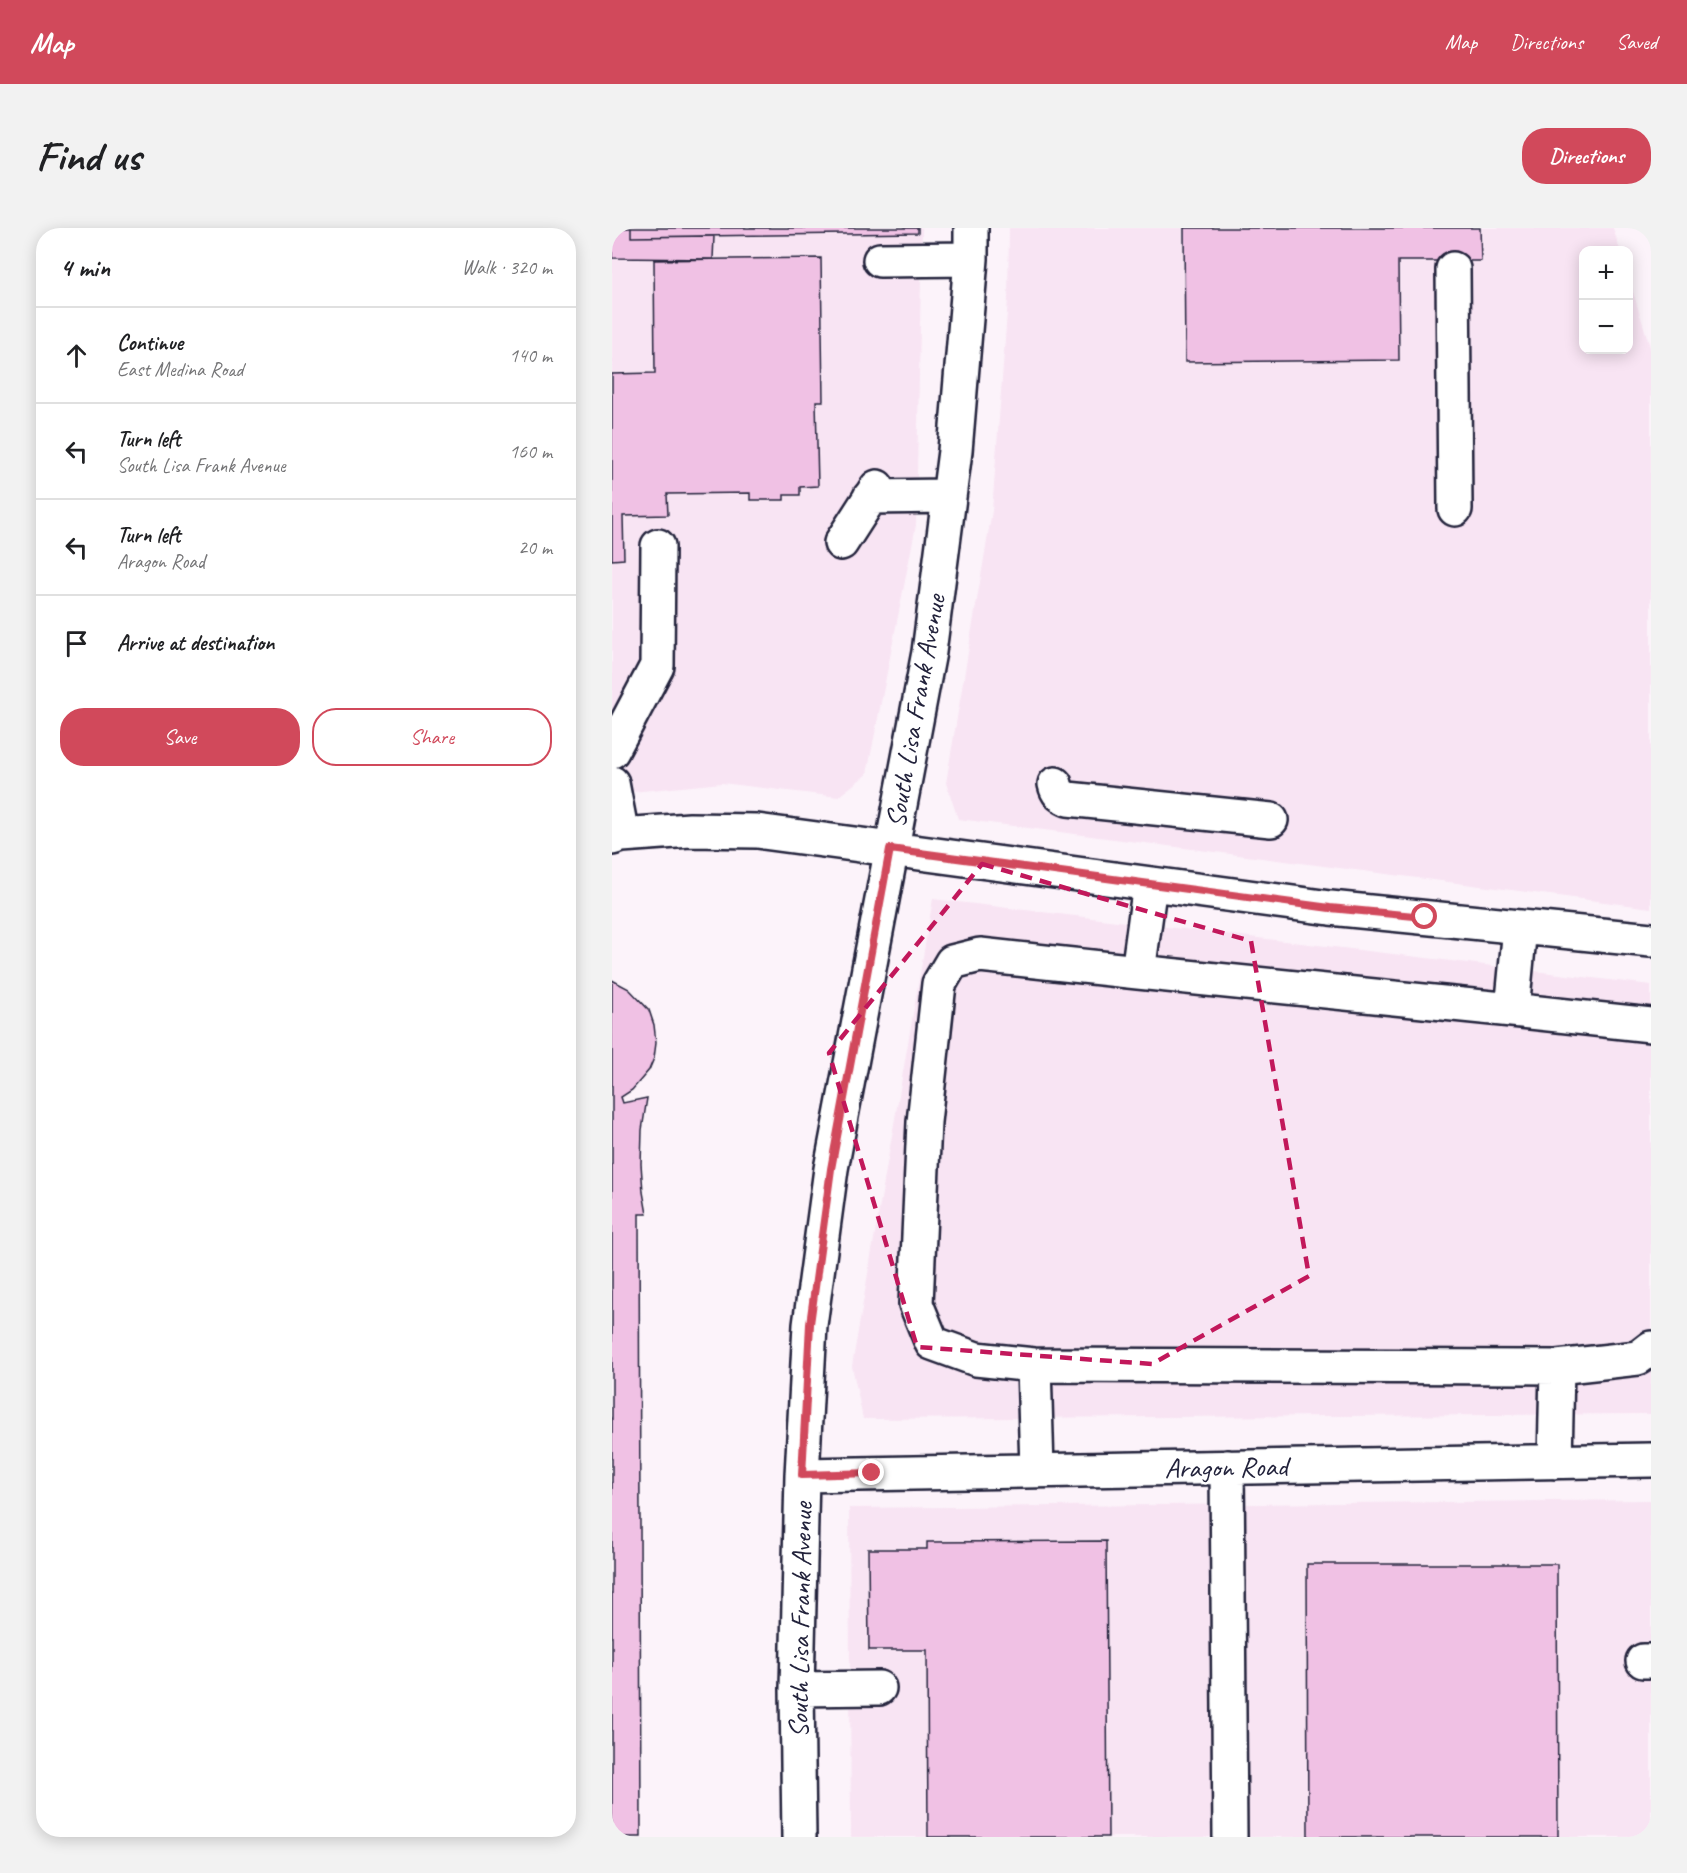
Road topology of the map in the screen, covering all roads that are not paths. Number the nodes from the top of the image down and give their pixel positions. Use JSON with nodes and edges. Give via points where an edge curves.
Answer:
{"nodes":[{"id":1,"x":971,"y":244,"type":"edge"},
{"id":2,"x":880,"y":260,"type":"dead end"},
{"id":3,"x":1453,"y":269,"type":"dead end"},
{"id":4,"x":949,"y":496,"type":"junction"},
{"id":5,"x":1455,"y":509,"type":"dead end"},
{"id":6,"x":841,"y":543,"type":"dead end"},
{"id":7,"x":658,"y":546,"type":"dead end"},
{"id":8,"x":615,"y":741,"type":"edge"},
{"id":9,"x":612,"y":783,"type":"edge"},
{"id":10,"x":1056,"y":784,"type":"dead end"},
{"id":11,"x":1271,"y":820,"type":"dead end"},
{"id":12,"x":617,"y":836,"type":"edge"},
{"id":13,"x":890,"y":849,"type":"junction"},
{"id":14,"x":1150,"y":884,"type":"junction"},
{"id":15,"x":1520,"y":927,"type":"junction"},
{"id":16,"x":1651,"y":940,"type":"edge"},
{"id":17,"x":1138,"y":972,"type":"junction"},
{"id":18,"x":1512,"y":1010,"type":"junction"},
{"id":19,"x":1651,"y":1025,"type":"edge"},
{"id":20,"x":1651,"y":1348,"type":"edge"},
{"id":21,"x":1034,"y":1365,"type":"junction"},
{"id":22,"x":1557,"y":1367,"type":"junction"},
{"id":23,"x":1651,"y":1460,"type":"edge"},
{"id":24,"x":1555,"y":1461,"type":"junction"},
{"id":25,"x":1227,"y":1467,"type":"junction"},
{"id":26,"x":1036,"y":1470,"type":"junction"},
{"id":27,"x":802,"y":1475,"type":"junction"},
{"id":28,"x":879,"y":1688,"type":"dead end"},
{"id":29,"x":797,"y":1689,"type":"junction"},
{"id":30,"x":799,"y":1837,"type":"edge"},
{"id":31,"x":1230,"y":1837,"type":"edge"}],
"edges":[{"from":1,"to":2,"type":"street"},
{"from":1,"to":4,"type":"street","name":"South Lisa Frank Avenue"},
{"from":3,"to":5,"type":"street"},
{"from":4,"to":6,"type":"street","via":[[873,492]]},
{"from":4,"to":13,"type":"street","name":"South Lisa Frank Avenue","via":[[929,652]]},
{"from":7,"to":8,"type":"street","via":[[657,666]]},
{"from":9,"to":12,"type":"street"},
{"from":10,"to":11,"type":"street","via":[[1060,795],[1068,799]]},
{"from":12,"to":13,"type":"street","via":[[690,830],[757,831]]},
{"from":13,"to":14,"type":"street"},
{"from":13,"to":27,"type":"street","name":"South Lisa Frank Avenue","via":[[831,1169],[810,1324]]},
{"from":14,"to":15,"type":"street","via":[[1330,908]]},
{"from":14,"to":17,"type":"street"},
{"from":15,"to":16,"type":"street"},
{"from":15,"to":18,"type":"street"},
{"from":17,"to":18,"type":"street"},
{"from":17,"to":21,"type":"street","via":[[980,955],[952,963],[939,984],[924,1122],[916,1305],[932,1343],[976,1359]]},
{"from":18,"to":19,"type":"street"},
{"from":20,"to":22,"type":"street","via":[[1638,1358]]},
{"from":21,"to":22,"type":"street"},
{"from":21,"to":26,"type":"street"},
{"from":22,"to":24,"type":"street"},
{"from":23,"to":24,"type":"street","name":"Aragon Road"},
{"from":24,"to":25,"type":"street","name":"Aragon Road"},
{"from":25,"to":26,"type":"street","name":"Aragon Road"},
{"from":25,"to":31,"type":"street"},
{"from":26,"to":27,"type":"street","name":"Aragon Road"},
{"from":27,"to":29,"type":"street","name":"South Lisa Frank Avenue"},
{"from":28,"to":29,"type":"street"},
{"from":29,"to":30,"type":"street","name":"South Lisa Frank Avenue"}]}
